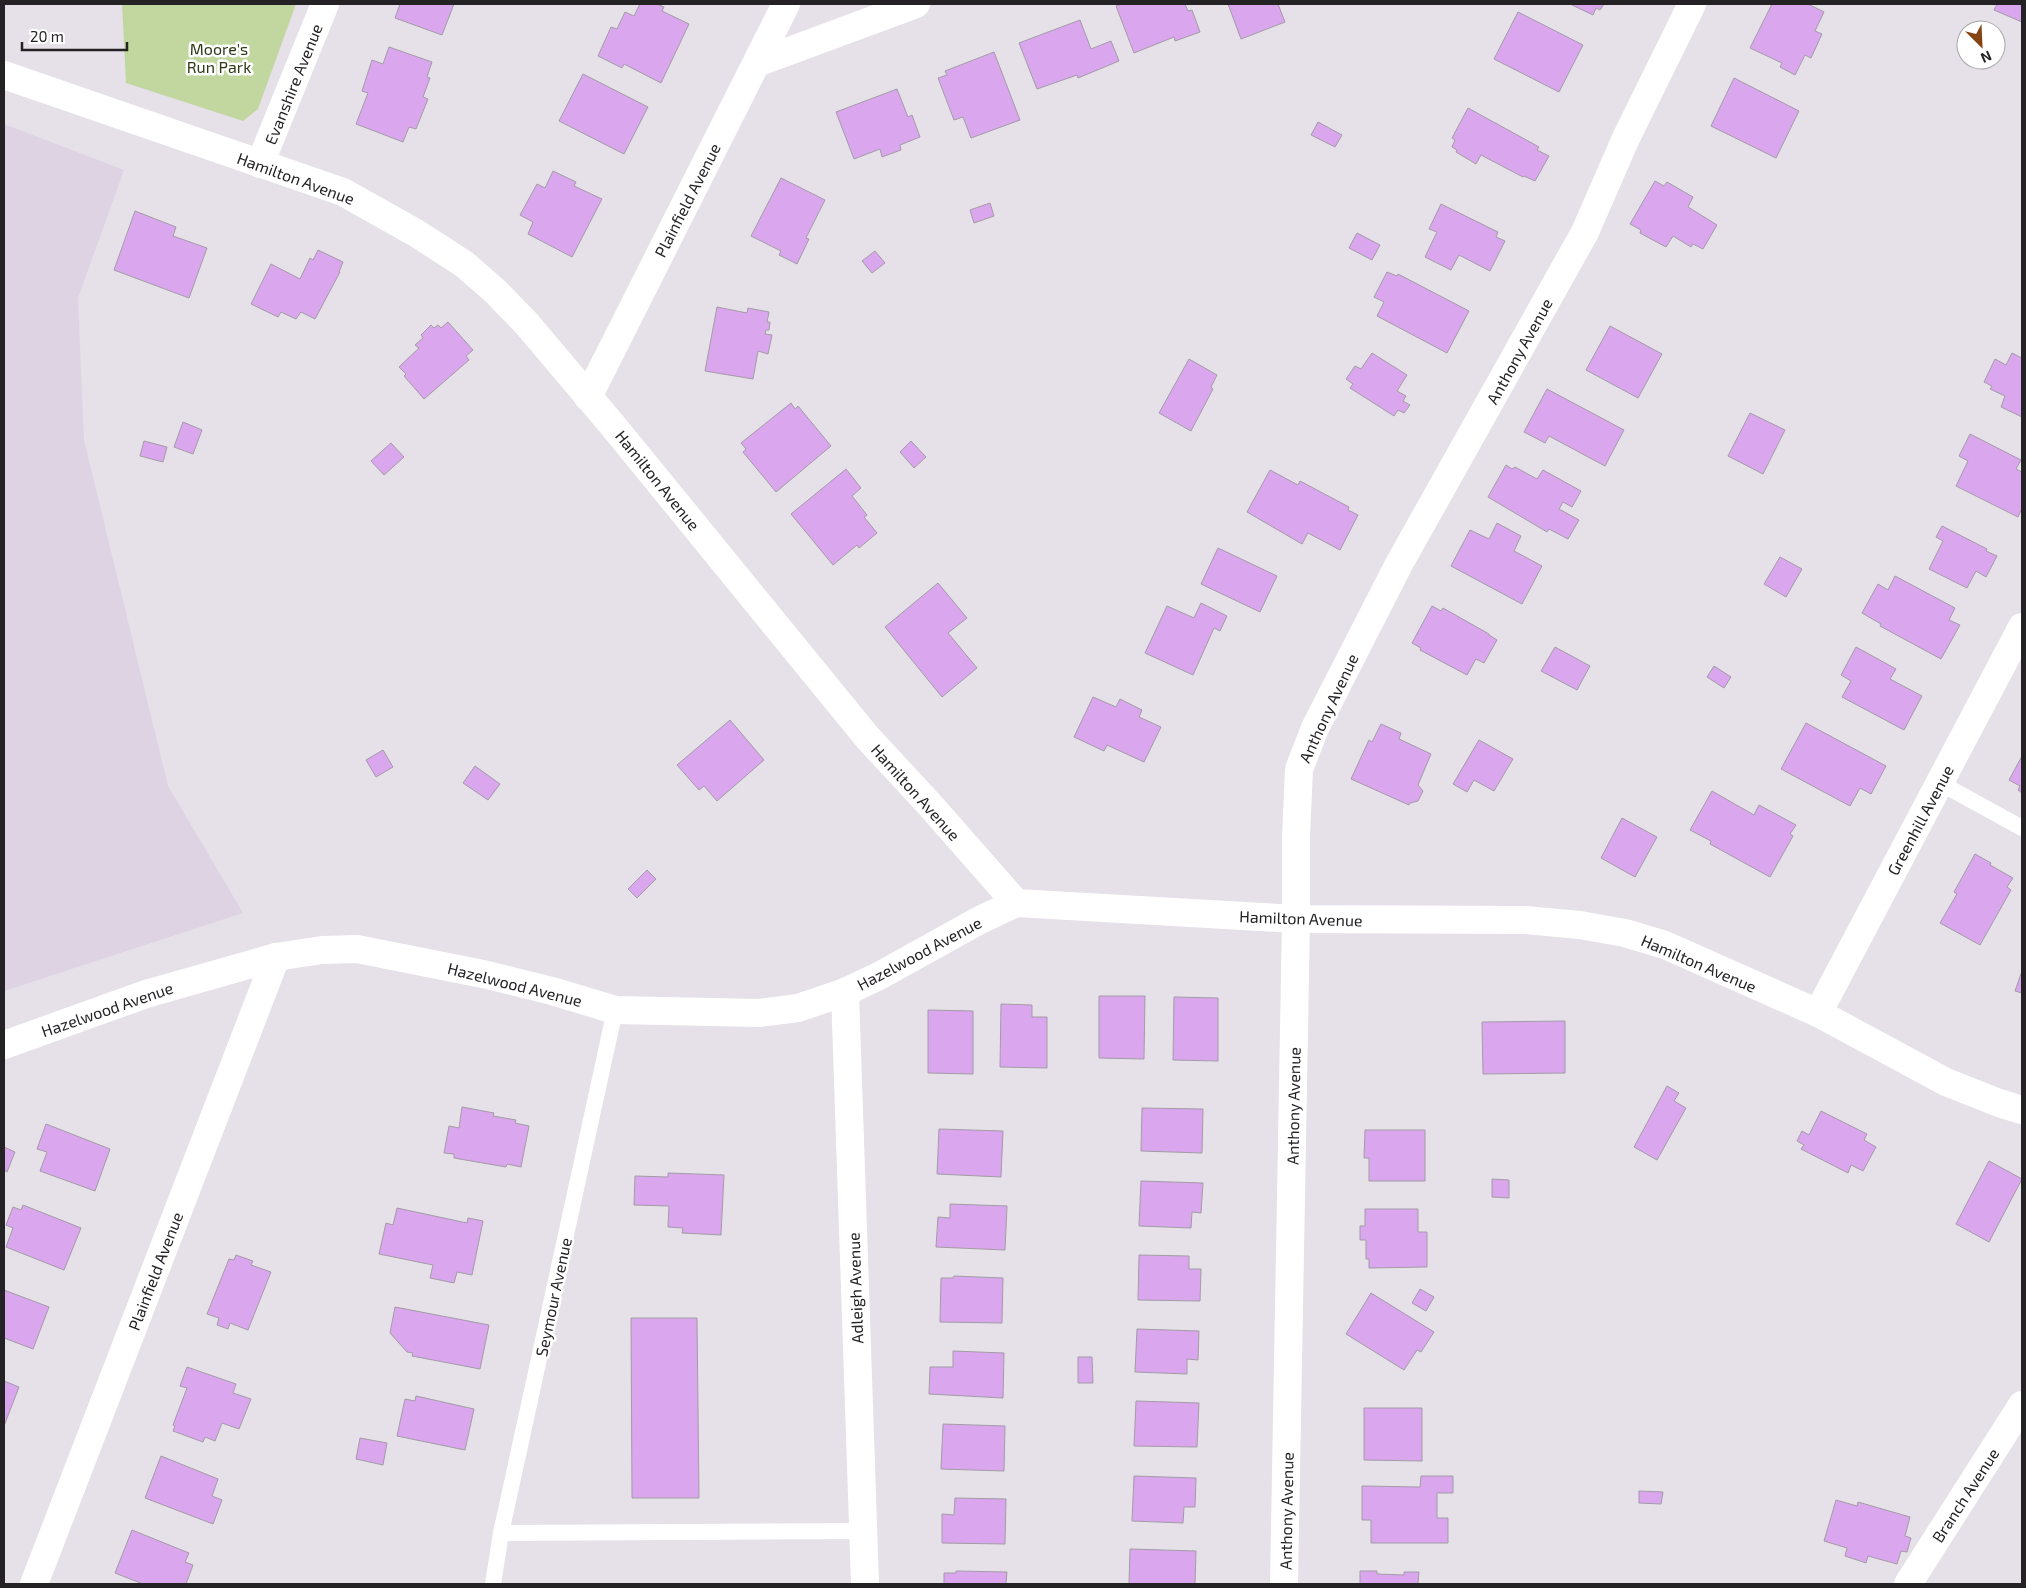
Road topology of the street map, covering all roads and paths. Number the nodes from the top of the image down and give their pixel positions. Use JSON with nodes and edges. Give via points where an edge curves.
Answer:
{"nodes":[{"id":1,"x":325,"y":4,"type":"edge"},
{"id":2,"x":786,"y":4,"type":"edge"},
{"id":3,"x":916,"y":4,"type":"edge"},
{"id":4,"x":1692,"y":4,"type":"edge"},
{"id":5,"x":757,"y":63,"type":"junction"},
{"id":6,"x":4,"y":75,"type":"edge"},
{"id":7,"x":260,"y":164,"type":"junction"},
{"id":8,"x":588,"y":397,"type":"junction"},
{"id":9,"x":2022,"y":627,"type":"edge"},
{"id":10,"x":1940,"y":783,"type":"junction"},
{"id":11,"x":2022,"y":828,"type":"edge"},
{"id":12,"x":1016,"y":903,"type":"junction"},
{"id":13,"x":1296,"y":919,"type":"junction"},
{"id":14,"x":276,"y":957,"type":"junction"},
{"id":15,"x":845,"y":992,"type":"junction"},
{"id":16,"x":615,"y":1010,"type":"junction"},
{"id":17,"x":1818,"y":1013,"type":"junction"},
{"id":18,"x":4,"y":1045,"type":"edge"},
{"id":19,"x":2022,"y":1110,"type":"edge"},
{"id":20,"x":2022,"y":1405,"type":"edge"},
{"id":21,"x":863,"y":1531,"type":"junction"},
{"id":22,"x":501,"y":1533,"type":"junction"},
{"id":23,"x":34,"y":1584,"type":"edge"},
{"id":24,"x":493,"y":1584,"type":"edge"},
{"id":25,"x":865,"y":1584,"type":"edge"},
{"id":26,"x":1284,"y":1584,"type":"edge"},
{"id":27,"x":1908,"y":1584,"type":"edge"}],
"edges":[{"from":1,"to":7,"type":"street","name":"Evanshire Avenue"},
{"from":2,"to":5,"type":"street","name":"Plainfield Avenue"},
{"from":3,"to":5,"type":"street"},
{"from":4,"to":13,"type":"street","name":"Anthony Avenue","via":[[1626,138],[1585,232],[1399,564],[1315,728],[1299,769]]},
{"from":5,"to":8,"type":"street","name":"Plainfield Avenue"},
{"from":6,"to":7,"type":"street","name":"Hamilton Avenue"},
{"from":7,"to":8,"type":"street","name":"Hamilton Avenue","via":[[343,192],[464,264],[527,324]]},
{"from":8,"to":12,"type":"street","name":"Hamilton Avenue","via":[[867,737]]},
{"from":9,"to":10,"type":"street","name":"Greenhill Avenue"},
{"from":10,"to":11,"type":"lane"},
{"from":10,"to":17,"type":"street","name":"Greenhill Avenue"},
{"from":12,"to":13,"type":"street","name":"Hamilton Avenue"},
{"from":12,"to":15,"type":"street","name":"Hazelwood Avenue"},
{"from":13,"to":17,"type":"street","name":"Hamilton Avenue","via":[[1525,920],[1625,933],[1665,946]]},
{"from":13,"to":26,"type":"street","name":"Anthony Avenue"},
{"from":14,"to":16,"type":"street","name":"Hazelwood Avenue","via":[[357,949],[483,974]]},
{"from":14,"to":18,"type":"street","name":"Hazelwood Avenue","via":[[146,994]]},
{"from":14,"to":23,"type":"street","name":"Plainfield Avenue"},
{"from":15,"to":16,"type":"street","name":"Hazelwood Avenue","via":[[798,1008],[759,1013]]},
{"from":15,"to":21,"type":"street","name":"Adleigh Avenue"},
{"from":16,"to":22,"type":"lane","name":"Seymour Avenue"},
{"from":17,"to":19,"type":"street","name":"Hamilton Avenue","via":[[1946,1082]]},
{"from":20,"to":27,"type":"street","name":"Branch Avenue"},
{"from":21,"to":22,"type":"lane"},
{"from":21,"to":25,"type":"street","name":"Adleigh Avenue"},
{"from":22,"to":24,"type":"lane","name":"Seymour Avenue"}]}
